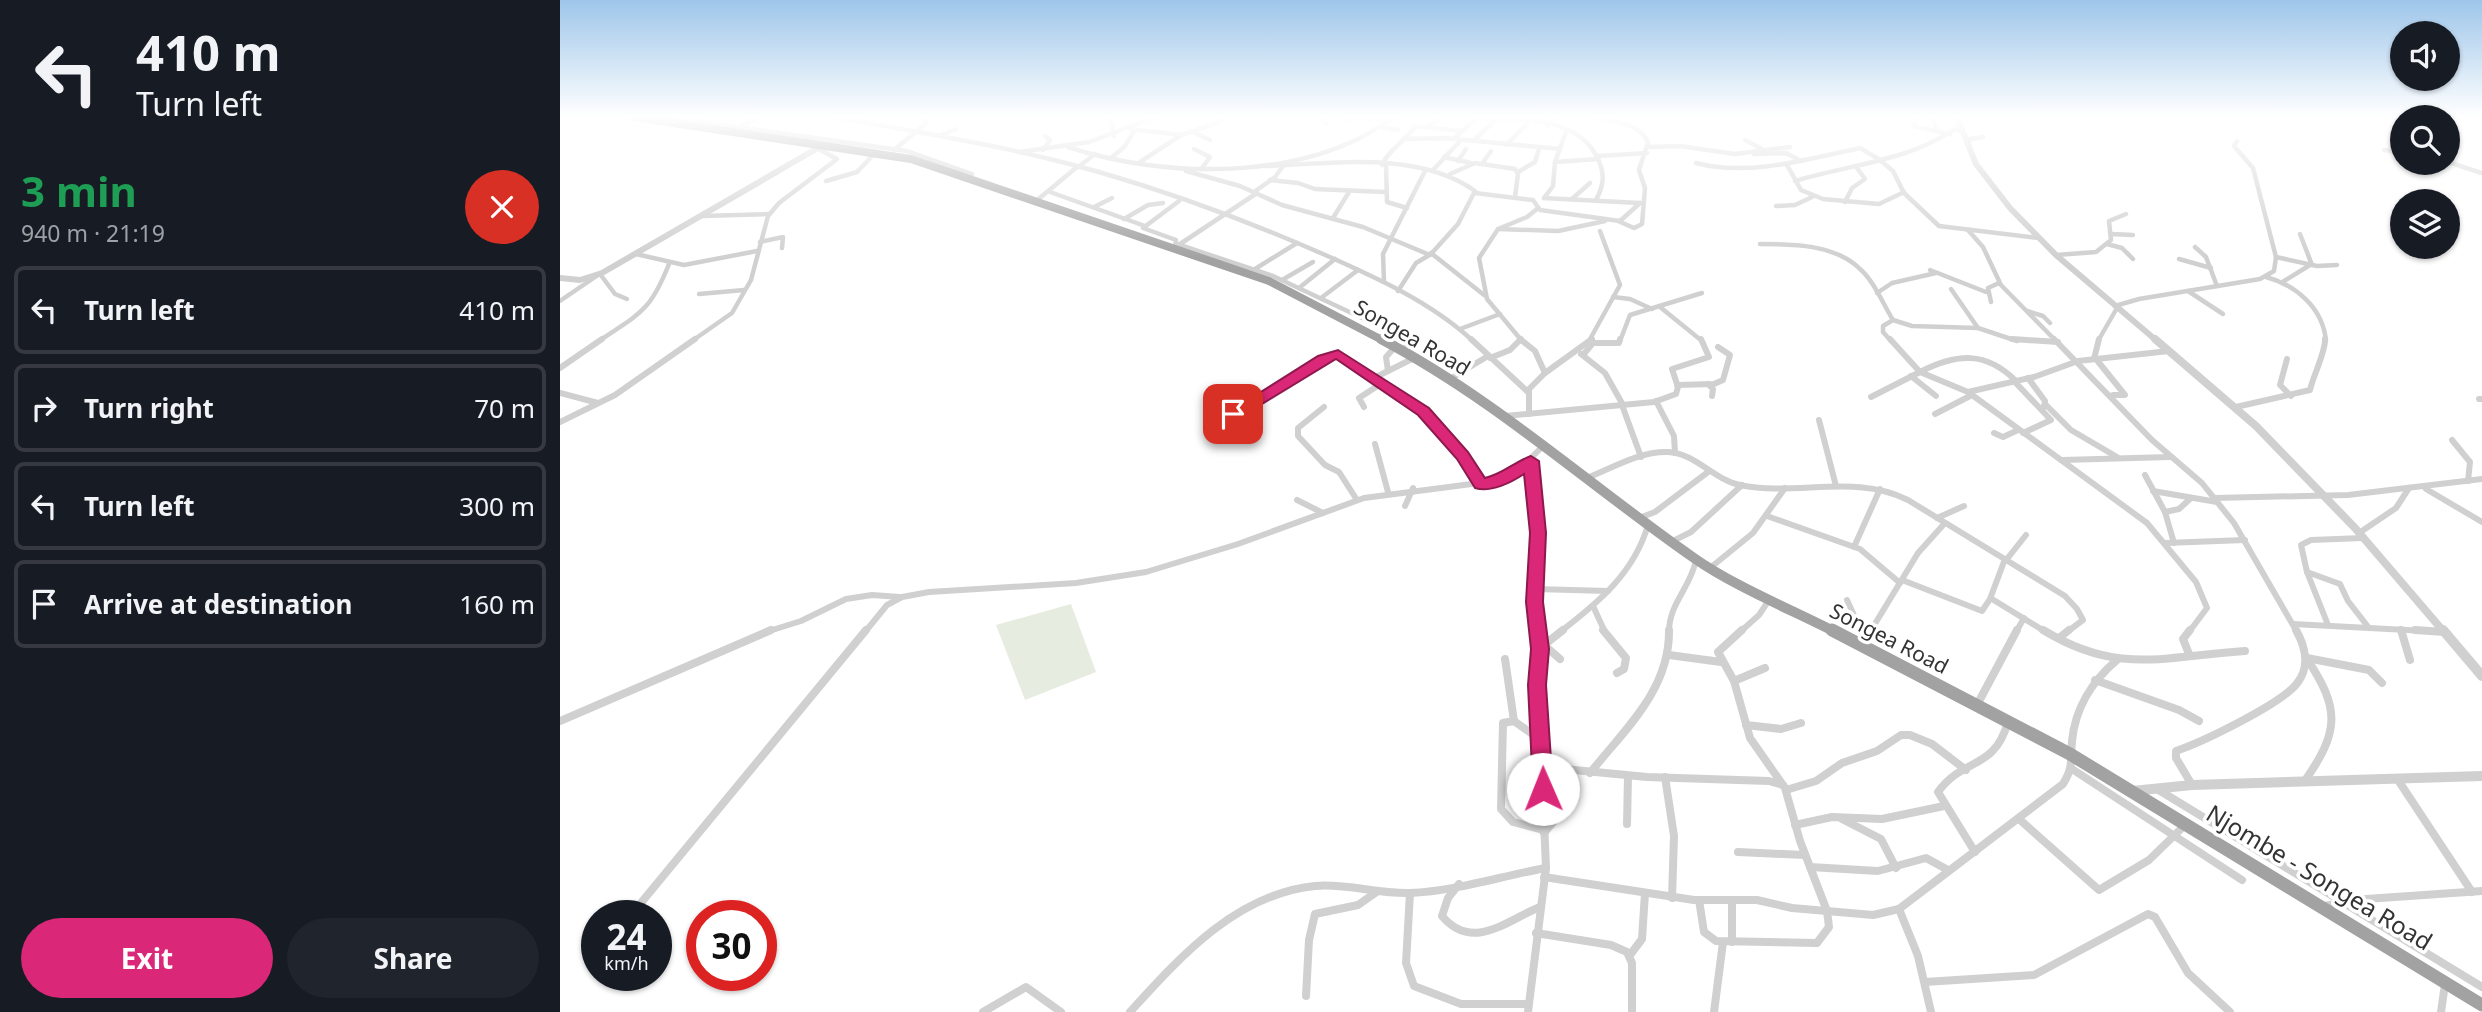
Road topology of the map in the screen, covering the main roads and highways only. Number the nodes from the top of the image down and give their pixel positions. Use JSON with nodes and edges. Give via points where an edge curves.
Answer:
{"nodes":[{"id":1,"x":931,"y":164,"type":"edge"},
{"id":2,"x":2132,"y":791,"type":"joint"},
{"id":3,"x":2482,"y":1005,"type":"edge"}],
"edges":[{"from":1,"to":2,"type":"highway","name":"Songea Road","via":[[1177,245],[1269,281],[1396,346],[1544,444],[1696,560],[2070,754]]},
{"from":2,"to":3,"type":"highway","name":"Njombe - Songea Road"}]}
